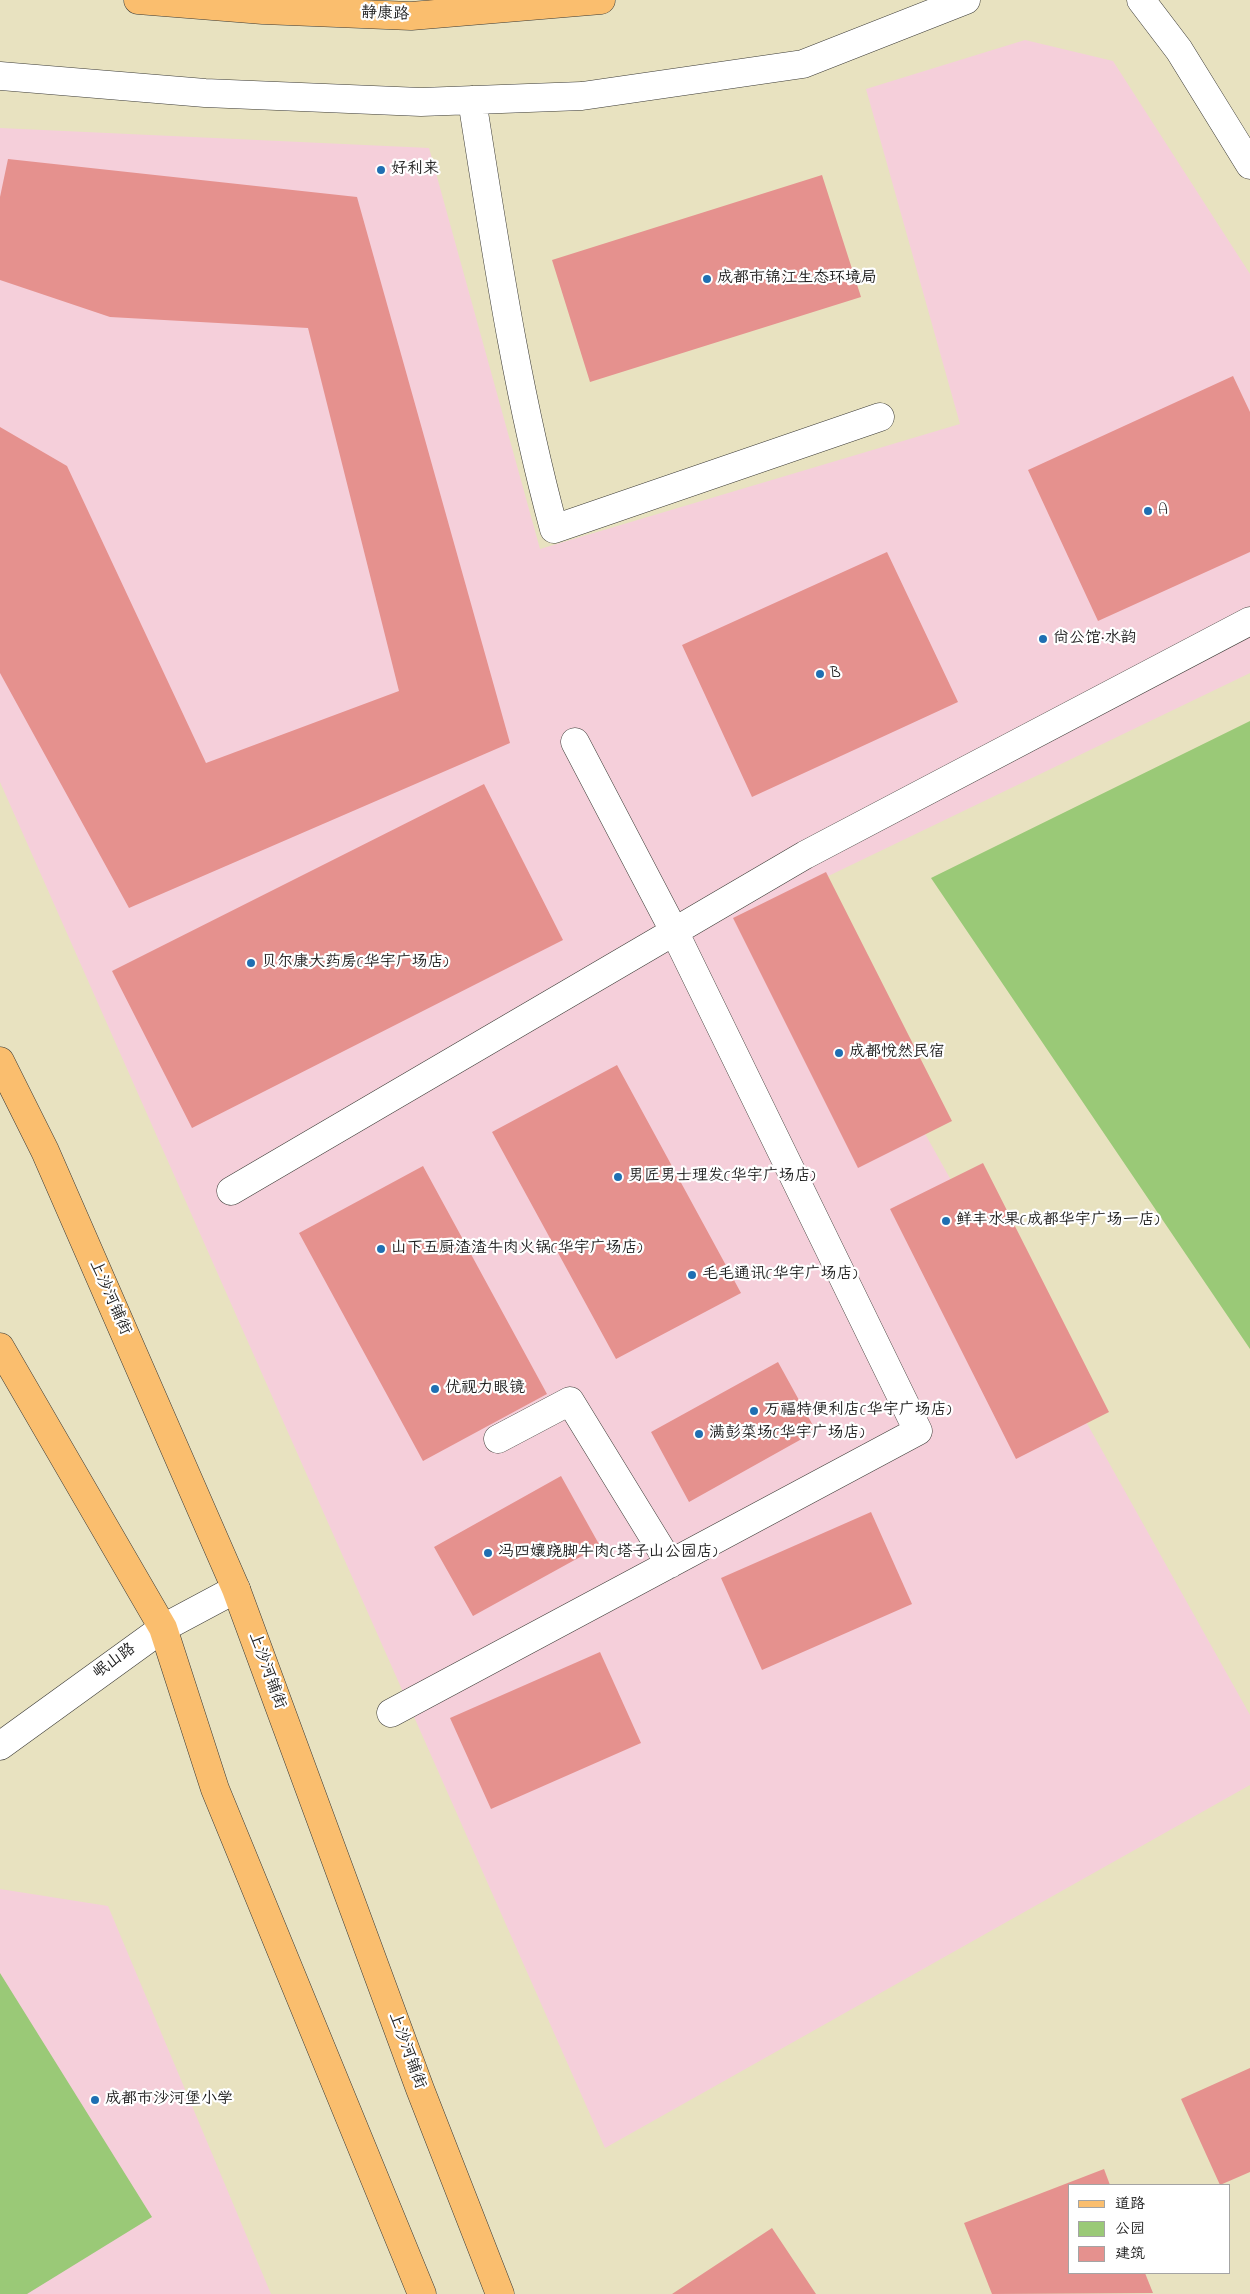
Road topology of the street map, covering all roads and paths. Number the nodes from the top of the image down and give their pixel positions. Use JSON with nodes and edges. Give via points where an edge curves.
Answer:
{"nodes":[{"id":1,"x":138,"y":0,"type":"edge"},
{"id":2,"x":601,"y":0,"type":"edge"},
{"id":3,"x":966,"y":0,"type":"edge"},
{"id":4,"x":1141,"y":0,"type":"edge"},
{"id":5,"x":0,"y":76,"type":"edge"},
{"id":6,"x":472,"y":100,"type":"junction"},
{"id":7,"x":1250,"y":165,"type":"edge"},
{"id":8,"x":880,"y":417,"type":"dead end"},
{"id":9,"x":1250,"y":621,"type":"edge"},
{"id":10,"x":575,"y":742,"type":"dead end"},
{"id":11,"x":674,"y":932,"type":"junction"},
{"id":12,"x":0,"y":1062,"type":"edge"},
{"id":13,"x":231,"y":1191,"type":"dead end"},
{"id":14,"x":0,"y":1348,"type":"edge"},
{"id":15,"x":498,"y":1439,"type":"dead end"},
{"id":16,"x":670,"y":1564,"type":"junction"},
{"id":17,"x":236,"y":1589,"type":"junction"},
{"id":18,"x":163,"y":1628,"type":"junction"},
{"id":19,"x":391,"y":1713,"type":"dead end"},
{"id":20,"x":0,"y":1746,"type":"edge"},
{"id":21,"x":422,"y":2294,"type":"edge"},
{"id":22,"x":500,"y":2294,"type":"edge"}],
"edges":[{"from":1,"to":2,"type":"main road","name":"静康路","via":[[263,10],[411,16]]},
{"from":3,"to":6,"type":"street","via":[[803,64],[582,96]]},
{"from":4,"to":7,"type":"street","via":[[1178,50]]},
{"from":5,"to":6,"type":"street","via":[[205,93],[420,102]]},
{"from":6,"to":8,"type":"street","via":[[497,260],[534,456],[554,529]]},
{"from":9,"to":11,"type":"street","via":[[805,855]]},
{"from":10,"to":11,"type":"street"},
{"from":11,"to":13,"type":"street"},
{"from":11,"to":16,"type":"street","via":[[918,1431]]},
{"from":12,"to":17,"type":"main road","name":"上沙河铺街","via":[[45,1151]]},
{"from":14,"to":18,"type":"main road"},
{"from":15,"to":16,"type":"street","via":[[570,1401]]},
{"from":16,"to":19,"type":"street"},
{"from":17,"to":18,"type":"street","name":"岷山路"},
{"from":17,"to":22,"type":"main road","name":"上沙河铺街","via":[[420,2089]]},
{"from":18,"to":20,"type":"street","name":"岷山路"},
{"from":18,"to":21,"type":"main road","via":[[215,1789]]}]}
